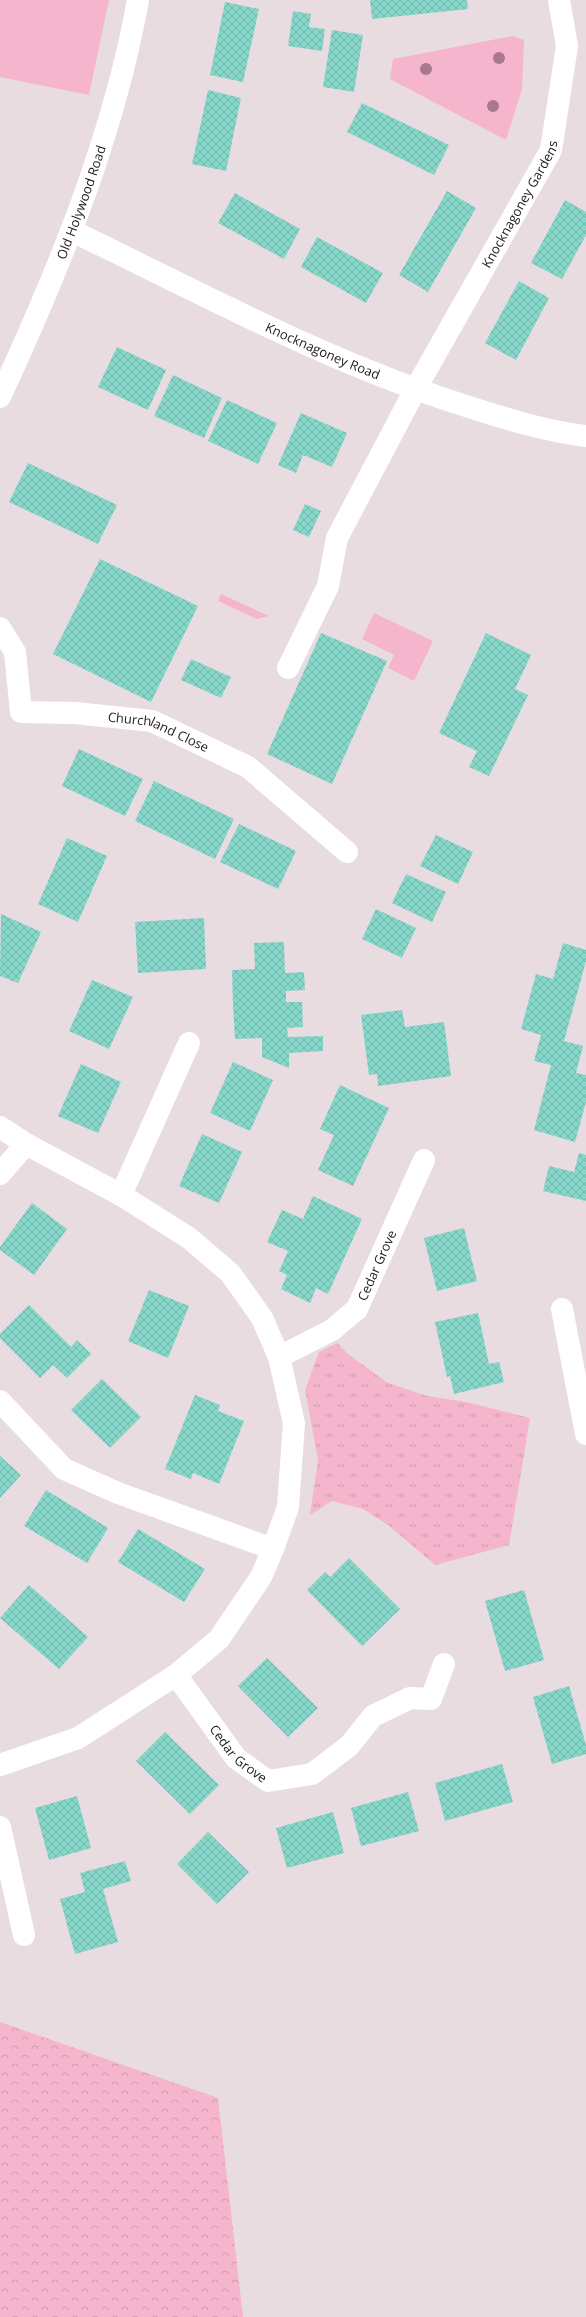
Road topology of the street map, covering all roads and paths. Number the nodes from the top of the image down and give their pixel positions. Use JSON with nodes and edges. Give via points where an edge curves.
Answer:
{"nodes":[{"id":1,"x":138,"y":0,"type":"edge"},
{"id":2,"x":559,"y":0,"type":"edge"},
{"id":3,"x":72,"y":231,"type":"junction"},
{"id":4,"x":415,"y":390,"type":"junction"},
{"id":5,"x":0,"y":397,"type":"edge"},
{"id":6,"x":586,"y":436,"type":"edge"},
{"id":7,"x":0,"y":628,"type":"edge"},
{"id":8,"x":288,"y":668,"type":"dead end"},
{"id":9,"x":347,"y":852,"type":"dead end"},
{"id":10,"x":189,"y":1043,"type":"dead end"},
{"id":11,"x":0,"y":1127,"type":"edge"},
{"id":12,"x":26,"y":1144,"type":"junction"},
{"id":13,"x":424,"y":1160,"type":"dead end"},
{"id":14,"x":0,"y":1174,"type":"edge"},
{"id":15,"x":121,"y":1195,"type":"junction"},
{"id":16,"x":562,"y":1309,"type":"dead end"},
{"id":17,"x":279,"y":1357,"type":"junction"},
{"id":18,"x":0,"y":1401,"type":"edge"},
{"id":19,"x":586,"y":1434,"type":"edge"},
{"id":20,"x":273,"y":1549,"type":"junction"},
{"id":21,"x":444,"y":1664,"type":"dead end"},
{"id":22,"x":176,"y":1675,"type":"junction"},
{"id":23,"x":0,"y":1765,"type":"edge"},
{"id":24,"x":0,"y":1827,"type":"edge"},
{"id":25,"x":24,"y":1935,"type":"dead end"}],
"edges":[{"from":1,"to":3,"type":"street","name":"Old Holywood Road","via":[[130,47],[115,105]]},
{"from":2,"to":4,"type":"street","name":"Knocknagoney Gardens","via":[[567,46],[551,150]]},
{"from":3,"to":4,"type":"street","name":"Knocknagoney Road","via":[[342,361]]},
{"from":3,"to":5,"type":"street","name":"Old Holywood Road"},
{"from":4,"to":6,"type":"street","name":"Knocknagoney Road","via":[[564,434]]},
{"from":4,"to":8,"type":"street","name":"Knocknagoney Gardens","via":[[337,538],[328,586]]},
{"from":7,"to":9,"type":"street","name":"Churchland Close","via":[[15,652],[21,712],[75,713],[152,721],[248,767]]},
{"from":10,"to":15,"type":"street"},
{"from":11,"to":12,"type":"street"},
{"from":12,"to":14,"type":"street"},
{"from":12,"to":15,"type":"street"},
{"from":13,"to":17,"type":"street","name":"Cedar Grove","via":[[357,1309],[332,1330]]},
{"from":15,"to":17,"type":"street","via":[[189,1238],[230,1273],[262,1318]]},
{"from":16,"to":19,"type":"street"},
{"from":17,"to":20,"type":"street","via":[[294,1423],[288,1508]]},
{"from":18,"to":20,"type":"street","via":[[64,1469],[118,1493]]},
{"from":20,"to":22,"type":"street","via":[[261,1577],[219,1639]]},
{"from":21,"to":22,"type":"street","name":"Cedar Grove","via":[[431,1698],[410,1698],[373,1716],[348,1746],[312,1774],[268,1781],[236,1758]]},
{"from":22,"to":23,"type":"street","via":[[78,1738]]},
{"from":24,"to":25,"type":"street"}]}
